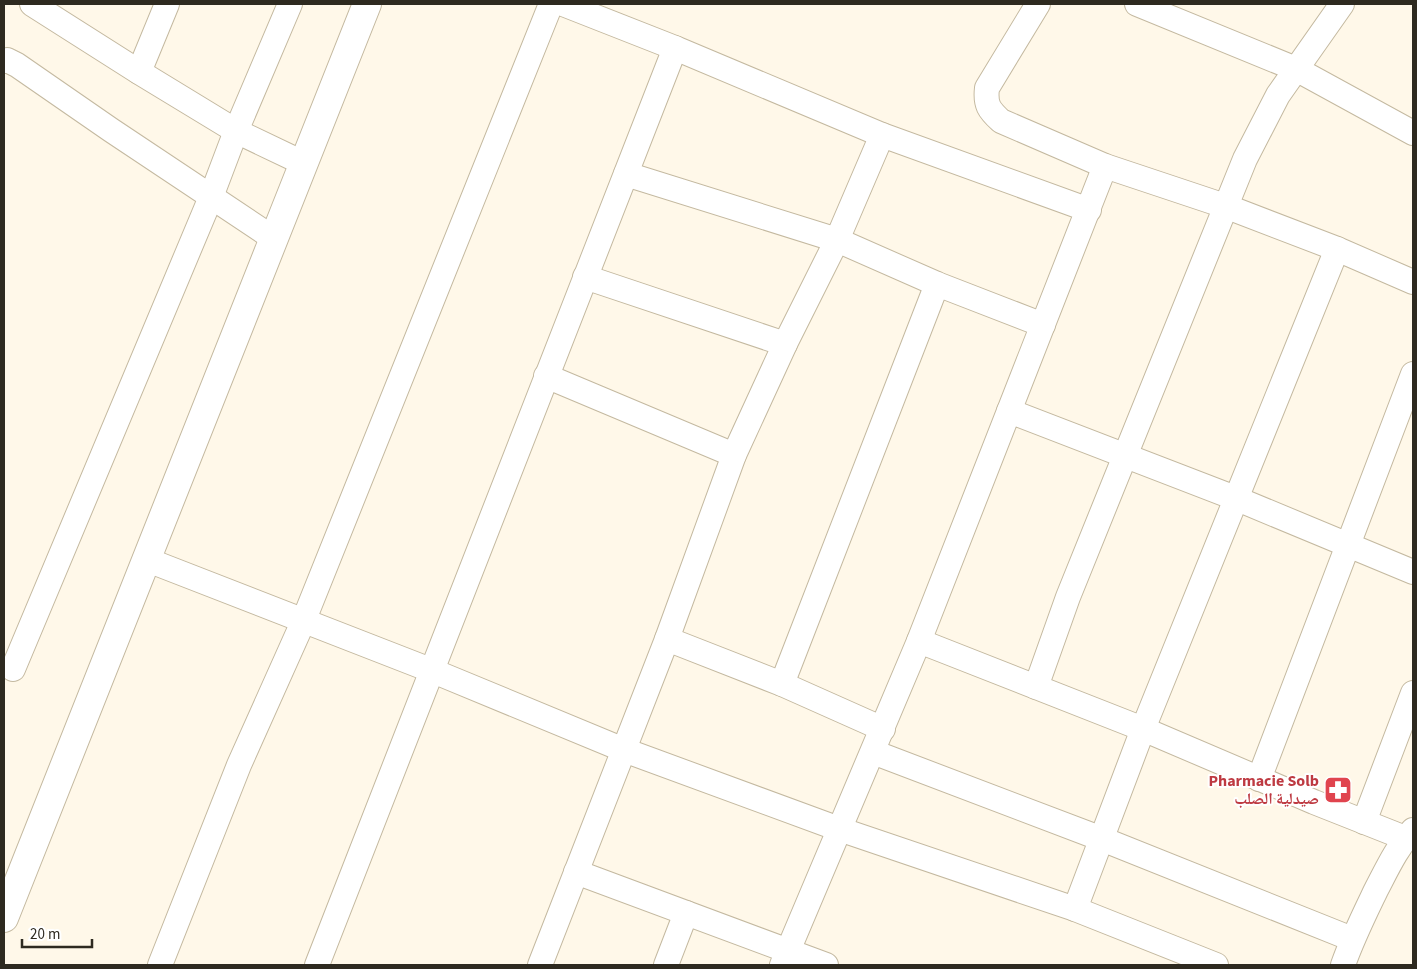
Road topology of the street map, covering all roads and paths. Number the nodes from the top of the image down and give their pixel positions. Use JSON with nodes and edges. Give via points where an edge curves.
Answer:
{"nodes":[{"id":1,"x":32,"y":4,"type":"edge"},
{"id":2,"x":167,"y":4,"type":"edge"},
{"id":3,"x":290,"y":4,"type":"edge"},
{"id":4,"x":367,"y":4,"type":"edge"},
{"id":5,"x":551,"y":4,"type":"edge"},
{"id":6,"x":562,"y":4,"type":"edge"},
{"id":7,"x":1038,"y":4,"type":"edge"},
{"id":8,"x":1137,"y":4,"type":"edge"},
{"id":9,"x":1342,"y":4,"type":"edge"},
{"id":10,"x":675,"y":48,"type":"junction"},
{"id":11,"x":4,"y":61,"type":"edge"},
{"id":12,"x":1296,"y":69,"type":"junction"},
{"id":13,"x":139,"y":72,"type":"junction"},
{"id":14,"x":236,"y":131,"type":"junction"},
{"id":15,"x":1413,"y":133,"type":"edge"},
{"id":16,"x":882,"y":135,"type":"junction"},
{"id":17,"x":303,"y":163,"type":"junction"},
{"id":18,"x":1105,"y":166,"type":"junction"},
{"id":19,"x":626,"y":174,"type":"junction"},
{"id":20,"x":211,"y":197,"type":"junction"},
{"id":21,"x":1225,"y":206,"type":"junction"},
{"id":22,"x":1089,"y":210,"type":"junction"},
{"id":23,"x":273,"y":238,"type":"junction"},
{"id":24,"x":837,"y":240,"type":"junction"},
{"id":25,"x":1337,"y":250,"type":"junction"},
{"id":26,"x":585,"y":277,"type":"junction"},
{"id":27,"x":1413,"y":282,"type":"edge"},
{"id":28,"x":937,"y":284,"type":"junction"},
{"id":29,"x":1043,"y":324,"type":"junction"},
{"id":30,"x":785,"y":344,"type":"junction"},
{"id":31,"x":1413,"y":374,"type":"edge"},
{"id":32,"x":546,"y":376,"type":"junction"},
{"id":33,"x":1009,"y":412,"type":"junction"},
{"id":34,"x":734,"y":455,"type":"junction"},
{"id":35,"x":1125,"y":455,"type":"junction"},
{"id":36,"x":1235,"y":498,"type":"junction"},
{"id":37,"x":1348,"y":546,"type":"junction"},
{"id":38,"x":145,"y":559,"type":"junction"},
{"id":39,"x":1413,"y":572,"type":"edge"},
{"id":40,"x":303,"y":622,"type":"junction"},
{"id":41,"x":667,"y":639,"type":"junction"},
{"id":42,"x":919,"y":641,"type":"junction"},
{"id":43,"x":13,"y":669,"type":"dead end"},
{"id":44,"x":433,"y":672,"type":"junction"},
{"id":45,"x":782,"y":684,"type":"junction"},
{"id":46,"x":1036,"y":687,"type":"junction"},
{"id":47,"x":1413,"y":693,"type":"edge"},
{"id":48,"x":883,"y":729,"type":"junction"},
{"id":49,"x":1143,"y":729,"type":"junction"},
{"id":50,"x":624,"y":750,"type":"junction"},
{"id":51,"x":873,"y":752,"type":"junction"},
{"id":52,"x":1259,"y":779,"type":"junction"},
{"id":53,"x":1364,"y":822,"type":"junction"},
{"id":54,"x":839,"y":829,"type":"junction"},
{"id":55,"x":1409,"y":834,"type":"edge"},
{"id":56,"x":1102,"y":838,"type":"junction"},
{"id":57,"x":576,"y":872,"type":"junction"},
{"id":58,"x":1075,"y":909,"type":"junction"},
{"id":59,"x":686,"y":912,"type":"junction"},
{"id":60,"x":4,"y":918,"type":"edge"},
{"id":61,"x":1352,"y":939,"type":"junction"},
{"id":62,"x":785,"y":958,"type":"edge"},
{"id":63,"x":160,"y":965,"type":"edge"},
{"id":64,"x":317,"y":965,"type":"edge"},
{"id":65,"x":540,"y":965,"type":"edge"},
{"id":66,"x":666,"y":965,"type":"edge"},
{"id":67,"x":826,"y":965,"type":"edge"},
{"id":68,"x":1216,"y":965,"type":"edge"},
{"id":69,"x":1343,"y":965,"type":"edge"}],
"edges":[{"from":1,"to":13,"type":"street"},
{"from":2,"to":13,"type":"street"},
{"from":3,"to":14,"type":"street"},
{"from":4,"to":17,"type":"street"},
{"from":5,"to":40,"type":"street"},
{"from":6,"to":10,"type":"street"},
{"from":7,"to":18,"type":"street","via":[[987,88],[986,100],[991,112],[1001,121]]},
{"from":8,"to":12,"type":"street"},
{"from":9,"to":12,"type":"street"},
{"from":10,"to":16,"type":"street"},
{"from":10,"to":19,"type":"street"},
{"from":11,"to":20,"type":"street","via":[[17,65]]},
{"from":12,"to":15,"type":"street"},
{"from":12,"to":21,"type":"street","via":[[1278,95]]},
{"from":13,"to":14,"type":"street"},
{"from":14,"to":17,"type":"street"},
{"from":14,"to":20,"type":"street"},
{"from":16,"to":22,"type":"street"},
{"from":16,"to":24,"type":"street"},
{"from":17,"to":23,"type":"street"},
{"from":18,"to":21,"type":"street"},
{"from":18,"to":22,"type":"street"},
{"from":19,"to":24,"type":"street"},
{"from":19,"to":26,"type":"street"},
{"from":20,"to":23,"type":"street"},
{"from":20,"to":43,"type":"street"},
{"from":21,"to":25,"type":"street"},
{"from":21,"to":35,"type":"street"},
{"from":22,"to":29,"type":"street"},
{"from":23,"to":38,"type":"street"},
{"from":24,"to":28,"type":"street"},
{"from":24,"to":30,"type":"street"},
{"from":25,"to":27,"type":"street"},
{"from":25,"to":36,"type":"street"},
{"from":26,"to":30,"type":"street"},
{"from":26,"to":32,"type":"street"},
{"from":28,"to":29,"type":"street"},
{"from":28,"to":45,"type":"street"},
{"from":29,"to":33,"type":"street"},
{"from":30,"to":34,"type":"street"},
{"from":31,"to":37,"type":"street"},
{"from":32,"to":34,"type":"street"},
{"from":32,"to":44,"type":"street"},
{"from":33,"to":35,"type":"street"},
{"from":33,"to":42,"type":"street"},
{"from":34,"to":41,"type":"street"},
{"from":35,"to":36,"type":"street"},
{"from":35,"to":46,"type":"street"},
{"from":36,"to":37,"type":"street"},
{"from":36,"to":49,"type":"street"},
{"from":37,"to":39,"type":"street"},
{"from":37,"to":52,"type":"street"},
{"from":38,"to":40,"type":"street"},
{"from":38,"to":60,"type":"street"},
{"from":40,"to":44,"type":"street"},
{"from":40,"to":63,"type":"street","via":[[239,765]]},
{"from":41,"to":45,"type":"street"},
{"from":41,"to":50,"type":"street"},
{"from":42,"to":46,"type":"street"},
{"from":42,"to":48,"type":"street"},
{"from":44,"to":50,"type":"street"},
{"from":44,"to":64,"type":"street"},
{"from":45,"to":48,"type":"street"},
{"from":46,"to":49,"type":"street"},
{"from":47,"to":53,"type":"street"},
{"from":48,"to":51,"type":"street"},
{"from":49,"to":52,"type":"street"},
{"from":49,"to":56,"type":"street"},
{"from":50,"to":54,"type":"street"},
{"from":50,"to":57,"type":"street"},
{"from":51,"to":54,"type":"street"},
{"from":51,"to":56,"type":"street"},
{"from":52,"to":53,"type":"street"},
{"from":53,"to":55,"type":"street"},
{"from":54,"to":58,"type":"street"},
{"from":54,"to":62,"type":"street"},
{"from":55,"to":61,"type":"street","via":[[1391,860]]},
{"from":56,"to":58,"type":"street"},
{"from":56,"to":61,"type":"street"},
{"from":57,"to":59,"type":"street"},
{"from":57,"to":65,"type":"street"},
{"from":58,"to":68,"type":"street"},
{"from":59,"to":62,"type":"street"},
{"from":59,"to":66,"type":"street"},
{"from":61,"to":69,"type":"street"},
{"from":62,"to":67,"type":"street"}]}
